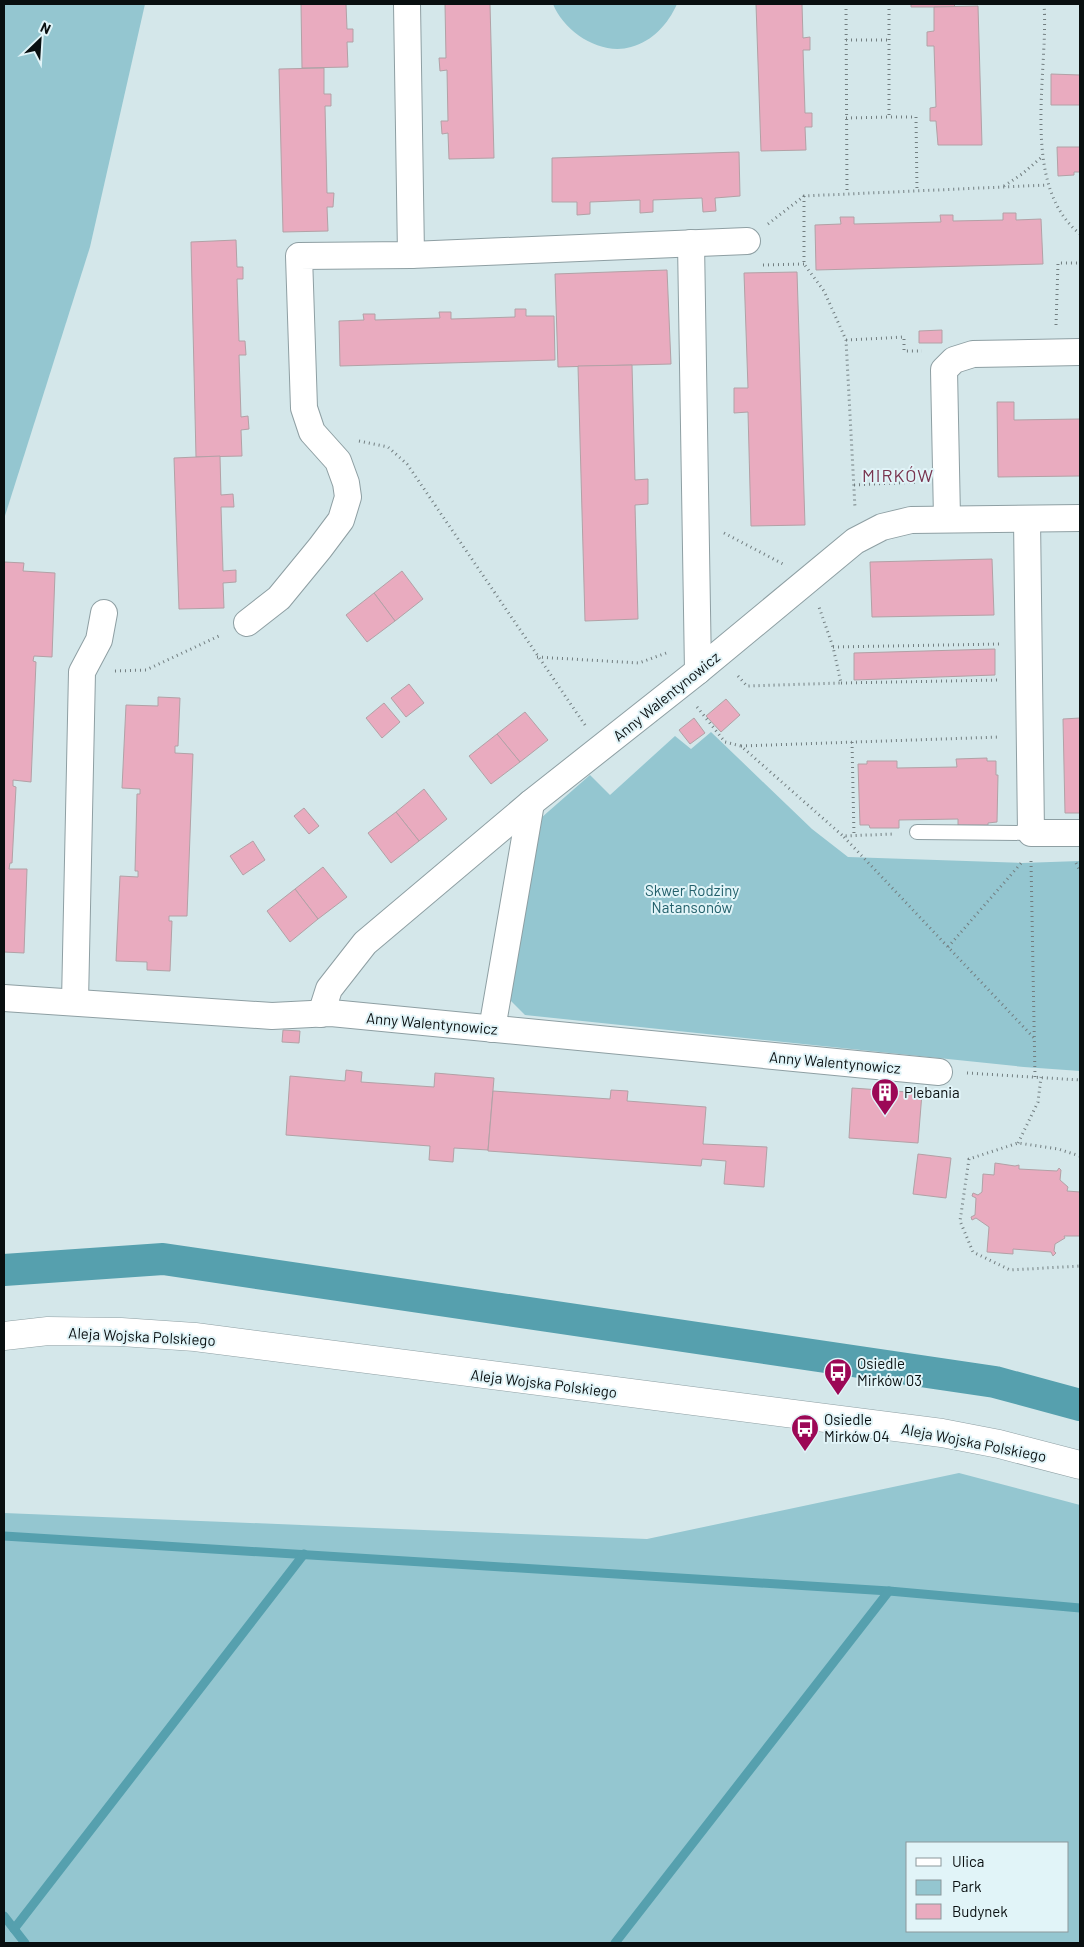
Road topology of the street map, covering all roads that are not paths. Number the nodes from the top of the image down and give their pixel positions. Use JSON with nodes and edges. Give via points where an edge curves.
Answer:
{"nodes":[{"id":1,"x":407,"y":4,"type":"edge"},
{"id":2,"x":747,"y":241,"type":"road end"},
{"id":3,"x":691,"y":243,"type":"junction"},
{"id":4,"x":410,"y":255,"type":"junction"},
{"id":5,"x":1080,"y":352,"type":"edge"},
{"id":6,"x":947,"y":518,"type":"junction"},
{"id":7,"x":1080,"y":518,"type":"edge"},
{"id":8,"x":1028,"y":519,"type":"junction"},
{"id":9,"x":104,"y":613,"type":"dead end"},
{"id":10,"x":247,"y":623,"type":"road end"},
{"id":11,"x":689,"y":678,"type":"junction"},
{"id":12,"x":531,"y":803,"type":"junction"},
{"id":13,"x":917,"y":832,"type":"road end"},
{"id":14,"x":1080,"y":833,"type":"edge"},
{"id":15,"x":1031,"y":843,"type":"junction"},
{"id":16,"x":4,"y":998,"type":"edge"},
{"id":17,"x":75,"y":1002,"type":"junction"},
{"id":18,"x":321,"y":1014,"type":"junction"},
{"id":19,"x":492,"y":1029,"type":"junction"},
{"id":20,"x":939,"y":1072,"type":"road end"},
{"id":21,"x":4,"y":1336,"type":"edge"},
{"id":22,"x":1080,"y":1465,"type":"edge"}],
"edges":[{"from":1,"to":4,"type":"street"},
{"from":2,"to":3,"type":"street"},
{"from":3,"to":4,"type":"street"},
{"from":3,"to":11,"type":"street","via":[[695,518]]},
{"from":4,"to":10,"type":"street","via":[[299,256],[304,408],[312,432],[338,461],[348,497],[341,520],[280,598]]},
{"from":5,"to":6,"type":"street","via":[[973,354],[954,360],[944,370]]},
{"from":6,"to":8,"type":"street","name":"Anny Walentynowicz"},
{"from":6,"to":11,"type":"street","name":"Anny Walentynowicz","via":[[897,522],[855,541]]},
{"from":7,"to":8,"type":"street","name":"Anny Walentynowicz"},
{"from":8,"to":15,"type":"street"},
{"from":9,"to":17,"type":"street","via":[[98,640],[82,672]]},
{"from":11,"to":12,"type":"street","name":"Anny Walentynowicz"},
{"from":12,"to":18,"type":"street","name":"Anny Walentynowicz","via":[[365,943],[329,989]]},
{"from":12,"to":19,"type":"street"},
{"from":13,"to":15,"type":"lane"},
{"from":14,"to":15,"type":"street"},
{"from":16,"to":17,"type":"street","name":"Anny Walentynowicz"},
{"from":17,"to":18,"type":"street","name":"Anny Walentynowicz","via":[[272,1016]]},
{"from":18,"to":19,"type":"street","name":"Anny Walentynowicz"},
{"from":19,"to":20,"type":"street","name":"Anny Walentynowicz"},
{"from":21,"to":22,"type":"street","name":"Aleja Wojska Polskiego","via":[[48,1331],[195,1337],[942,1433]]}]}
